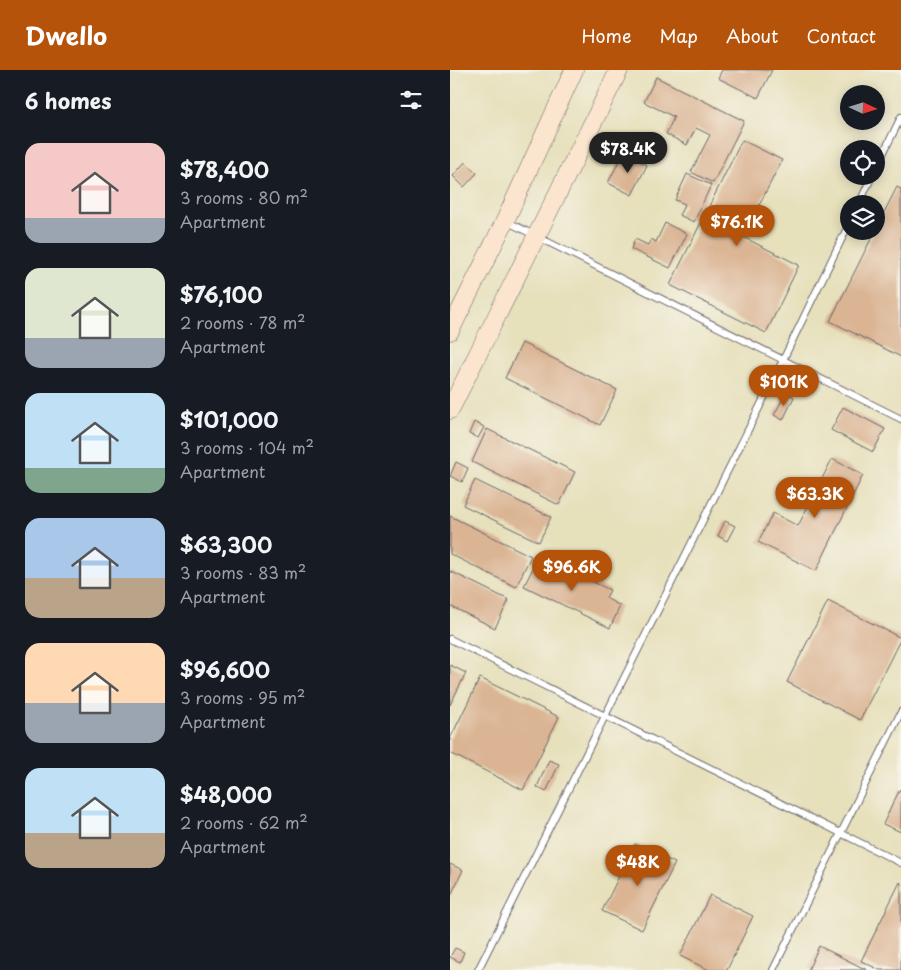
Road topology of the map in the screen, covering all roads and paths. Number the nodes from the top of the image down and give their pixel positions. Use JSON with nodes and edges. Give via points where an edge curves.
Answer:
{"nodes":[{"id":1,"x":574,"y":70,"type":"edge"},
{"id":2,"x":620,"y":70,"type":"edge"},
{"id":3,"x":901,"y":116,"type":"edge"},
{"id":4,"x":885,"y":149,"type":"edge"},
{"id":5,"x":505,"y":221,"type":"junction"},
{"id":6,"x":536,"y":237,"type":"junction"},
{"id":7,"x":841,"y":240,"type":"edge"},
{"id":8,"x":450,"y":331,"type":"edge"},
{"id":9,"x":783,"y":360,"type":"junction"},
{"id":10,"x":450,"y":410,"type":"edge"},
{"id":11,"x":901,"y":419,"type":"edge"},
{"id":12,"x":450,"y":639,"type":"edge"},
{"id":13,"x":901,"y":712,"type":"edge"},
{"id":14,"x":605,"y":716,"type":"junction"},
{"id":15,"x":841,"y":833,"type":"junction"},
{"id":16,"x":901,"y":863,"type":"edge"},
{"id":17,"x":478,"y":970,"type":"edge"},
{"id":18,"x":773,"y":970,"type":"edge"}],
"edges":[{"from":1,"to":5,"type":"street"},
{"from":2,"to":6,"type":"street"},
{"from":3,"to":4,"type":"lane"},
{"from":5,"to":6,"type":"lane"},
{"from":5,"to":8,"type":"street"},
{"from":6,"to":9,"type":"lane"},
{"from":6,"to":10,"type":"street"},
{"from":7,"to":9,"type":"lane"},
{"from":9,"to":11,"type":"lane"},
{"from":9,"to":14,"type":"lane"},
{"from":12,"to":14,"type":"lane"},
{"from":13,"to":15,"type":"lane"},
{"from":14,"to":15,"type":"lane"},
{"from":14,"to":17,"type":"lane"},
{"from":15,"to":16,"type":"lane"},
{"from":15,"to":18,"type":"lane"}]}
